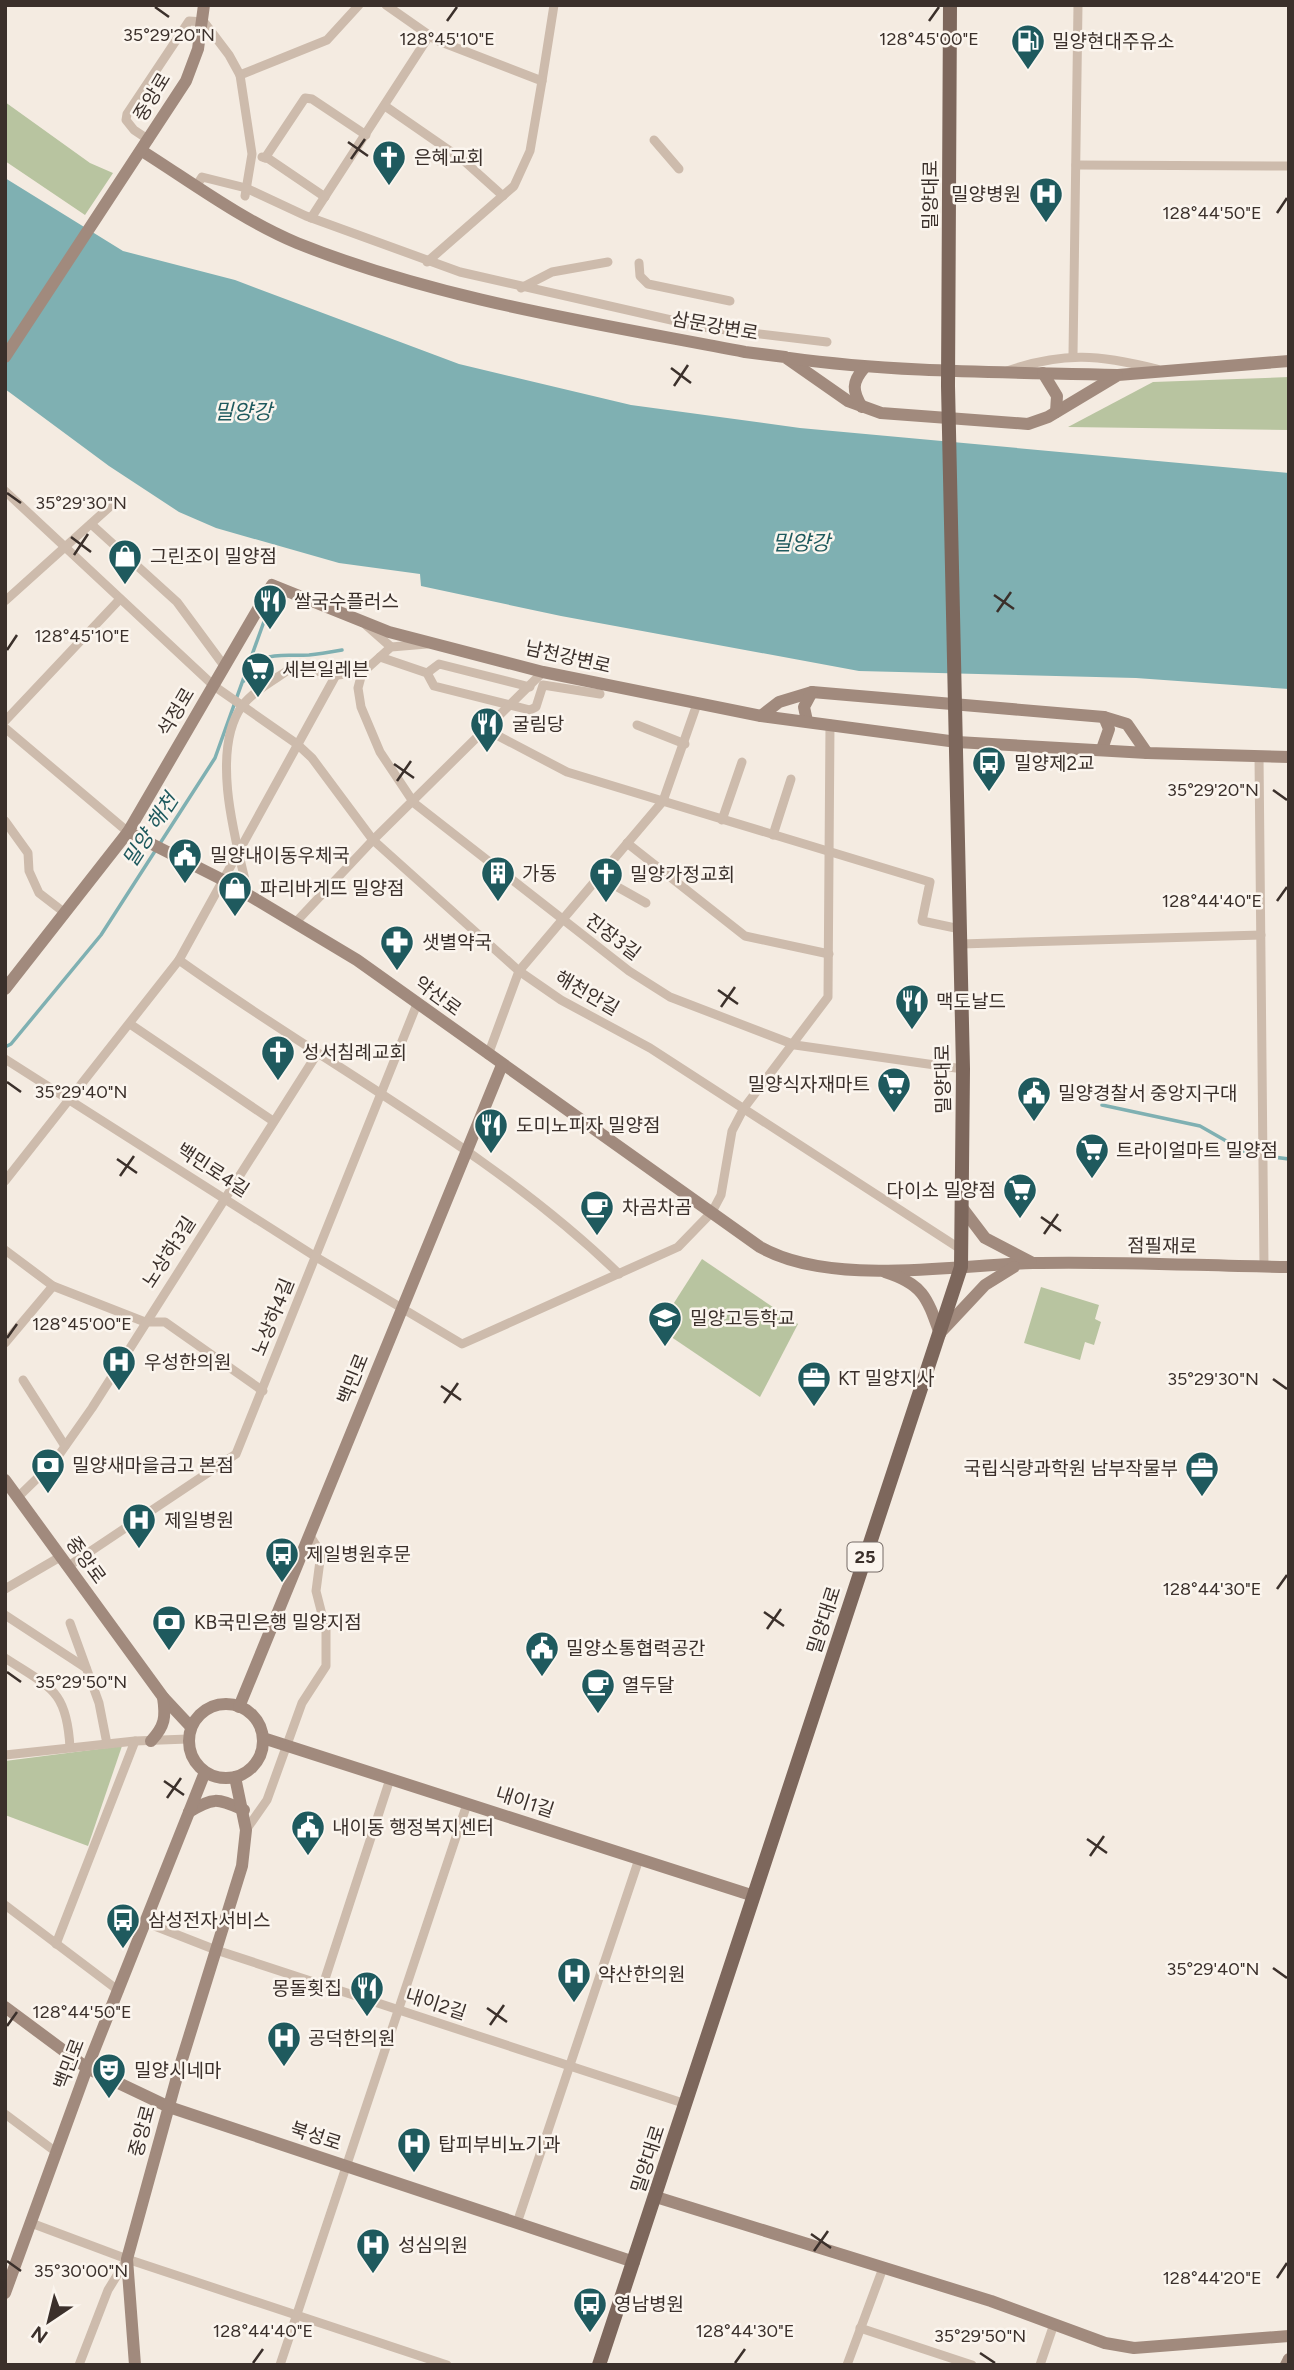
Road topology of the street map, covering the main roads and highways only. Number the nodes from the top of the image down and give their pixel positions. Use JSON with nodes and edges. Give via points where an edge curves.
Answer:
{"nodes":[{"id":1,"x":950,"y":5,"type":"edge"},
{"id":2,"x":599,"y":2365,"type":"edge"}],
"edges":[{"from":1,"to":2,"type":"main road","name":"밀양대로","number":"25","via":[[948,378],[964,1251]]}]}
